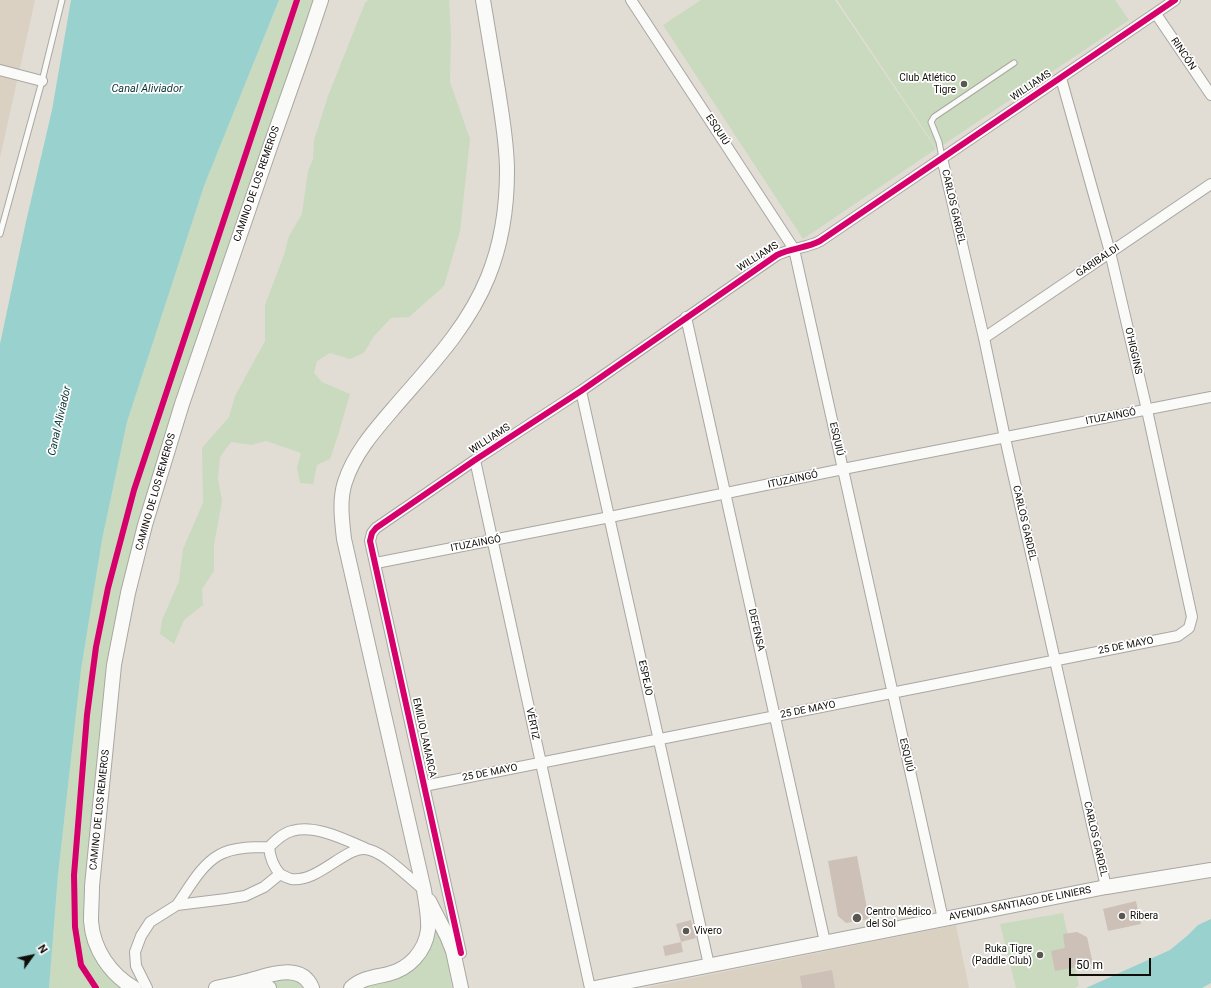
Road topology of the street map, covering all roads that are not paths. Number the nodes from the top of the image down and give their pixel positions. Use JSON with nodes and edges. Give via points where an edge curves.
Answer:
{"nodes":[{"id":1,"x":62,"y":0,"type":"edge"},
{"id":2,"x":321,"y":0,"type":"edge"},
{"id":3,"x":483,"y":0,"type":"edge"},
{"id":4,"x":631,"y":0,"type":"edge"},
{"id":5,"x":1175,"y":0,"type":"edge"},
{"id":6,"x":1156,"y":14,"type":"junction"},
{"id":7,"x":1014,"y":63,"type":"dead end"},
{"id":8,"x":0,"y":70,"type":"edge"},
{"id":9,"x":1061,"y":78,"type":"junction"},
{"id":10,"x":42,"y":81,"type":"junction"},
{"id":11,"x":1211,"y":95,"type":"edge"},
{"id":12,"x":942,"y":158,"type":"junction"},
{"id":13,"x":1211,"y":184,"type":"edge"},
{"id":14,"x":0,"y":234,"type":"edge"},
{"id":15,"x":794,"y":249,"type":"junction"},
{"id":16,"x":1110,"y":252,"type":"junction"},
{"id":17,"x":686,"y":317,"type":"junction"},
{"id":18,"x":984,"y":338,"type":"junction"},
{"id":19,"x":581,"y":390,"type":"junction"},
{"id":20,"x":1211,"y":397,"type":"edge"},
{"id":21,"x":1147,"y":410,"type":"junction"},
{"id":22,"x":1005,"y":438,"type":"junction"},
{"id":23,"x":474,"y":460,"type":"junction"},
{"id":24,"x":843,"y":469,"type":"junction"},
{"id":25,"x":726,"y":494,"type":"junction"},
{"id":26,"x":610,"y":517,"type":"junction"},
{"id":27,"x":376,"y":528,"type":"joint"},
{"id":28,"x":492,"y":541,"type":"junction"},
{"id":29,"x":376,"y":563,"type":"junction"},
{"id":30,"x":1189,"y":628,"type":"joint"},
{"id":31,"x":1055,"y":661,"type":"junction"},
{"id":32,"x":892,"y":693,"type":"junction"},
{"id":33,"x":775,"y":716,"type":"junction"},
{"id":34,"x":659,"y":740,"type":"junction"},
{"id":35,"x":540,"y":763,"type":"junction"},
{"id":36,"x":424,"y":786,"type":"junction"},
{"id":37,"x":269,"y":847,"type":"junction"},
{"id":38,"x":369,"y":850,"type":"junction"},
{"id":39,"x":1211,"y":870,"type":"edge"},
{"id":40,"x":280,"y":874,"type":"junction"},
{"id":41,"x":1106,"y":887,"type":"junction"},
{"id":42,"x":424,"y":890,"type":"junction"},
{"id":43,"x":177,"y":905,"type":"junction"},
{"id":44,"x":943,"y":919,"type":"junction"},
{"id":45,"x":825,"y":942,"type":"junction"},
{"id":46,"x":461,"y":953,"type":"dead end"},
{"id":47,"x":708,"y":965,"type":"junction"},
{"id":48,"x":246,"y":982,"type":"junction"},
{"id":49,"x":134,"y":988,"type":"edge"},
{"id":50,"x":147,"y":988,"type":"edge"},
{"id":51,"x":216,"y":988,"type":"edge"},
{"id":52,"x":269,"y":988,"type":"edge"},
{"id":53,"x":312,"y":988,"type":"edge"},
{"id":54,"x":351,"y":988,"type":"edge"},
{"id":55,"x":461,"y":988,"type":"edge"},
{"id":56,"x":590,"y":988,"type":"edge"},
{"id":57,"x":594,"y":988,"type":"edge"}],
"edges":[{"from":1,"to":10,"type":"lane"},
{"from":2,"to":49,"type":"main road","name":"CAMINO DE LOS REMEROS","via":[[167,452],[128,592],[114,665],[92,886],[91,922],[103,959],[114,974]]},
{"from":3,"to":42,"type":"main road","via":[[505,134],[507,171],[505,203],[495,256],[488,277],[463,325],[357,455],[344,483],[341,510],[344,539]]},
{"from":4,"to":15,"type":"street","name":"ESQUIÚ"},
{"from":5,"to":6,"type":"street","name":"WILLIAMS"},
{"from":6,"to":9,"type":"street","name":"WILLIAMS"},
{"from":6,"to":11,"type":"street","name":"RINCÓN"},
{"from":7,"to":12,"type":"lane","via":[[934,117],[931,122]]},
{"from":8,"to":10,"type":"street"},
{"from":9,"to":12,"type":"street","name":"WILLIAMS"},
{"from":9,"to":16,"type":"street","name":"O'HIGGINS"},
{"from":10,"to":14,"type":"lane"},
{"from":12,"to":15,"type":"street","name":"WILLIAMS","via":[[820,241],[811,246]]},
{"from":12,"to":18,"type":"street","name":"CARLOS GARDEL"},
{"from":13,"to":16,"type":"street","name":"GARIBALDI"},
{"from":15,"to":17,"type":"street","name":"WILLIAMS","via":[[777,255]]},
{"from":15,"to":24,"type":"street","name":"ESQUIÚ"},
{"from":16,"to":18,"type":"street","name":"GARIBALDI"},
{"from":16,"to":21,"type":"street","name":"O'HIGGINS"},
{"from":17,"to":19,"type":"street","name":"WILLIAMS"},
{"from":17,"to":25,"type":"street","name":"DEFENSA"},
{"from":18,"to":22,"type":"street","name":"CARLOS GARDEL"},
{"from":19,"to":23,"type":"street","name":"WILLIAMS"},
{"from":19,"to":26,"type":"street","name":"ESPEJO"},
{"from":20,"to":21,"type":"street","name":"ITUZAINGÓ"},
{"from":21,"to":22,"type":"street","name":"ITUZAINGÓ"},
{"from":21,"to":30,"type":"street","name":"O'HIGGINS","via":[[1192,617]]},
{"from":22,"to":24,"type":"street","name":"ITUZAINGÓ"},
{"from":22,"to":31,"type":"street","name":"CARLOS GARDEL"},
{"from":23,"to":27,"type":"street","name":"WILLIAMS"},
{"from":23,"to":28,"type":"street","name":"VÉRTIZ"},
{"from":24,"to":25,"type":"street","name":"ITUZAINGÓ"},
{"from":24,"to":32,"type":"street","name":"ESQUIÚ"},
{"from":25,"to":26,"type":"street","name":"ITUZAINGÓ"},
{"from":25,"to":33,"type":"street","name":"DEFENSA"},
{"from":26,"to":28,"type":"street","name":"ITUZAINGÓ"},
{"from":26,"to":34,"type":"street","name":"ESPEJO"},
{"from":27,"to":29,"type":"street","name":"EMILIO LAMARCA","via":[[370,541]]},
{"from":28,"to":29,"type":"street","name":"ITUZAINGÓ"},
{"from":28,"to":35,"type":"street","name":"VÉRTIZ"},
{"from":29,"to":36,"type":"street","name":"EMILIO LAMARCA"},
{"from":30,"to":31,"type":"street","name":"25 DE MAYO","via":[[1178,636]]},
{"from":31,"to":32,"type":"street","name":"25 DE MAYO"},
{"from":31,"to":41,"type":"street","name":"CARLOS GARDEL"},
{"from":32,"to":33,"type":"street","name":"25 DE MAYO"},
{"from":32,"to":44,"type":"street","name":"ESQUIÚ"},
{"from":33,"to":34,"type":"street","name":"25 DE MAYO"},
{"from":33,"to":45,"type":"street","name":"DEFENSA"},
{"from":34,"to":35,"type":"street","name":"25 DE MAYO"},
{"from":34,"to":47,"type":"street","name":"ESPEJO"},
{"from":35,"to":36,"type":"street","name":"25 DE MAYO"},
{"from":35,"to":56,"type":"street","name":"VÉRTIZ"},
{"from":36,"to":46,"type":"street","name":"EMILIO LAMARCA"},
{"from":37,"to":38,"type":"street","via":[[291,831],[304,830],[337,836]]},
{"from":37,"to":40,"type":"street","via":[[270,858]]},
{"from":37,"to":43,"type":"street","via":[[250,847],[219,855],[207,865]]},
{"from":38,"to":40,"type":"street","via":[[362,848],[354,851],[314,875],[301,879],[290,879]]},
{"from":38,"to":42,"type":"street","via":[[382,856]]},
{"from":39,"to":41,"type":"main road","name":"AVENIDA SANTIAGO DE LINIERS"},
{"from":40,"to":43,"type":"street","via":[[264,887],[245,896]]},
{"from":41,"to":44,"type":"main road","name":"AVENIDA SANTIAGO DE LINIERS"},
{"from":42,"to":54,"type":"main road","via":[[428,930],[420,952],[404,968],[357,982]]},
{"from":42,"to":55,"type":"main road","via":[[453,951]]},
{"from":43,"to":50,"type":"street","via":[[150,922],[141,936],[136,952],[136,966]]},
{"from":44,"to":45,"type":"main road","name":"AVENIDA SANTIAGO DE LINIERS"},
{"from":45,"to":47,"type":"main road","name":"AVENIDA SANTIAGO DE LINIERS"},
{"from":47,"to":57,"type":"main road","name":"AVENIDA SANTIAGO DE LINIERS"},
{"from":48,"to":51,"type":"main road"},
{"from":48,"to":52,"type":"main road"},
{"from":48,"to":53,"type":"main road","via":[[271,974],[292,972],[310,982]]}]}
